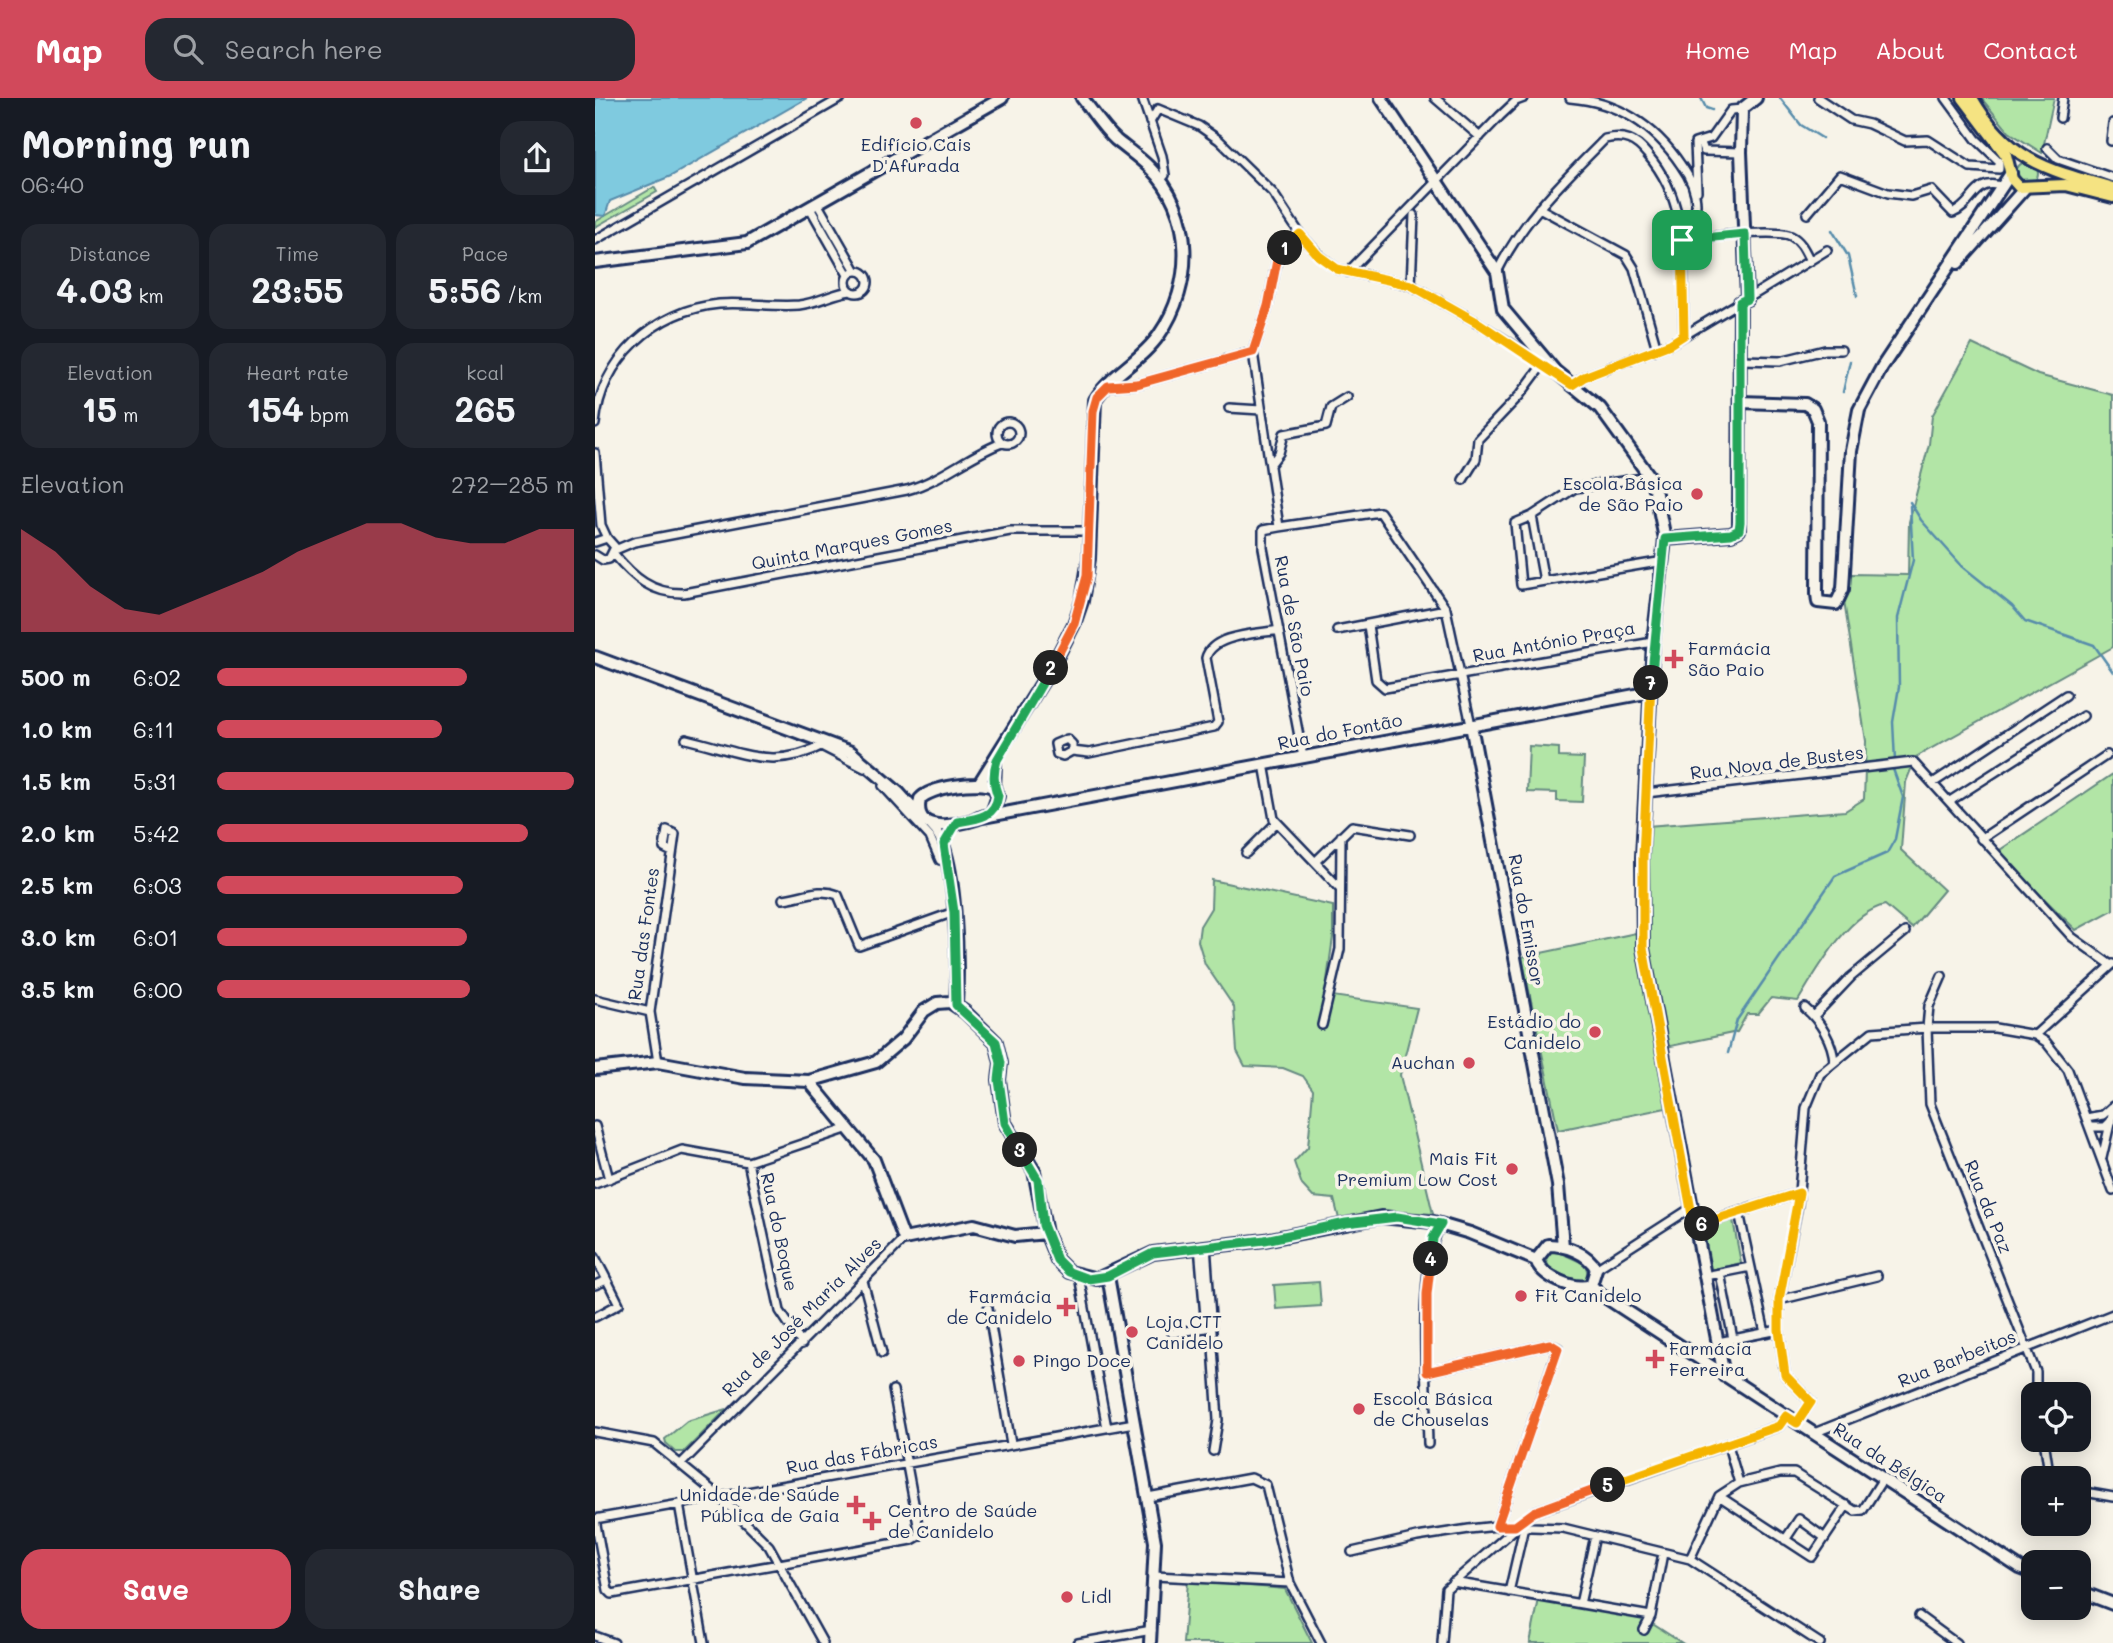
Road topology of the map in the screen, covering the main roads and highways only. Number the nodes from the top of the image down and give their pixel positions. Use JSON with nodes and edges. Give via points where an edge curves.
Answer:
{"nodes":[{"id":1,"x":1002,"y":98,"type":"edge"},
{"id":2,"x":1082,"y":98,"type":"edge"},
{"id":3,"x":1381,"y":98,"type":"edge"},
{"id":4,"x":1756,"y":98,"type":"edge"},
{"id":5,"x":1963,"y":98,"type":"edge"},
{"id":6,"x":1972,"y":98,"type":"edge"},
{"id":7,"x":2035,"y":159,"type":"junction"},
{"id":8,"x":2011,"y":171,"type":"junction"},
{"id":9,"x":2028,"y":188,"type":"junction"},
{"id":10,"x":2113,"y":188,"type":"edge"},
{"id":11,"x":2113,"y":197,"type":"edge"},
{"id":12,"x":595,"y":262,"type":"edge"},
{"id":13,"x":1927,"y":300,"type":"junction"},
{"id":14,"x":1740,"y":402,"type":"junction"},
{"id":15,"x":1665,"y":539,"type":"junction"},
{"id":16,"x":595,"y":657,"type":"edge"},
{"id":17,"x":1651,"y":692,"type":"junction"},
{"id":18,"x":1471,"y":725,"type":"junction"},
{"id":19,"x":997,"y":760,"type":"junction"},
{"id":20,"x":980,"y":782,"type":"junction"},
{"id":21,"x":929,"y":792,"type":"junction"},
{"id":22,"x":996,"y":792,"type":"junction"},
{"id":23,"x":899,"y":793,"type":"junction"},
{"id":24,"x":1035,"y":807,"type":"junction"},
{"id":25,"x":978,"y":818,"type":"junction"},
{"id":26,"x":957,"y":822,"type":"junction"},
{"id":27,"x":929,"y":824,"type":"junction"},
{"id":28,"x":944,"y":844,"type":"junction"},
{"id":29,"x":956,"y":1005,"type":"junction"},
{"id":30,"x":595,"y":1069,"type":"edge"},
{"id":31,"x":809,"y":1081,"type":"junction"},
{"id":32,"x":1046,"y":1233,"type":"junction"},
{"id":33,"x":1563,"y":1247,"type":"junction"},
{"id":34,"x":1536,"y":1260,"type":"junction"},
{"id":35,"x":1108,"y":1276,"type":"junction"},
{"id":36,"x":1591,"y":1285,"type":"junction"},
{"id":37,"x":1724,"y":1376,"type":"junction"},
{"id":38,"x":2021,"y":1568,"type":"edge"},
{"id":39,"x":2091,"y":1596,"type":"edge"},
{"id":40,"x":2113,"y":1604,"type":"edge"},
{"id":41,"x":1150,"y":1643,"type":"edge"}],
"edges":[{"from":1,"to":12,"type":"main road","via":[[741,245]]},
{"from":2,"to":19,"type":"main road","via":[[1105,129],[1160,181],[1183,232],[1185,268],[1178,301],[1155,341],[1097,397],[1093,407],[1087,576],[1074,624]]},
{"from":3,"to":15,"type":"main road","via":[[1497,272],[1500,305],[1555,371],[1600,408],[1650,477]]},
{"from":4,"to":14,"type":"main road","via":[[1742,108],[1745,234]]},
{"from":5,"to":8,"type":"main road","via":[[2003,150]]},
{"from":6,"to":7,"type":"main road","via":[[2004,141]]},
{"from":7,"to":8,"type":"main road","via":[[2018,159]]},
{"from":7,"to":9,"type":"main road","via":[[2043,174],[2039,184]]},
{"from":7,"to":10,"type":"main road","via":[[2053,172]]},
{"from":8,"to":9,"type":"main road","via":[[2015,184]]},
{"from":8,"to":13,"type":"main road"},
{"from":9,"to":11,"type":"main road","via":[[2066,185]]},
{"from":9,"to":13,"type":"main road"},
{"from":13,"to":14,"type":"main road","via":[[1875,378],[1856,419],[1843,582],[1836,604],[1818,602],[1817,594],[1818,421],[1813,409],[1805,404]]},
{"from":14,"to":15,"type":"main road","via":[[1739,530]]},
{"from":15,"to":17,"type":"main road"},
{"from":16,"to":23,"type":"main road","via":[[825,744],[867,763]]},
{"from":17,"to":18,"type":"main road","name":"Rua do Fontão"},
{"from":17,"to":37,"type":"main road","via":[[1643,948]]},
{"from":18,"to":24,"type":"main road","name":"Rua do Fontão"},
{"from":18,"to":33,"type":"main road","name":"Rua do Emissor","via":[[1558,1185]]},
{"from":19,"to":20,"type":"main road"},
{"from":19,"to":22,"type":"main road"},
{"from":20,"to":21,"type":"main road"},
{"from":20,"to":22,"type":"main road","name":"Rua do Fontão"},
{"from":21,"to":23,"type":"main road"},
{"from":21,"to":27,"type":"main road","via":[[918,807]]},
{"from":22,"to":24,"type":"main road","name":"Rua do Fontão","via":[[1020,807]]},
{"from":22,"to":25,"type":"main road","via":[[992,813]]},
{"from":23,"to":27,"type":"main road"},
{"from":24,"to":25,"type":"main road","name":"Rua do Fontão"},
{"from":25,"to":26,"type":"main road","name":"Rua do Fontão"},
{"from":26,"to":27,"type":"main road","name":"Rua do Fontão"},
{"from":26,"to":28,"type":"main road"},
{"from":27,"to":28,"type":"main road"},
{"from":28,"to":29,"type":"main road","via":[[954,912]]},
{"from":29,"to":31,"type":"main road","via":[[944,1002],[924,1011],[903,1039],[876,1062]]},
{"from":29,"to":32,"type":"main road","via":[[996,1042],[1005,1123],[1038,1180]]},
{"from":30,"to":31,"type":"main road","via":[[658,1062],[745,1078]]},
{"from":31,"to":32,"type":"main road","name":"Rua de José Maria Alves","via":[[874,1160],[904,1239],[974,1224],[1015,1236]]},
{"from":32,"to":35,"type":"main road","via":[[1057,1260],[1079,1276]]},
{"from":33,"to":34,"type":"main road","via":[[1548,1245]]},
{"from":33,"to":36,"type":"main road","via":[[1586,1257],[1596,1269]]},
{"from":34,"to":35,"type":"main road","name":"Rua da Bélgica","via":[[1441,1224],[1381,1217],[1265,1240],[1142,1256]]},
{"from":34,"to":36,"type":"main road","name":"Rua da Bélgica","via":[[1540,1269],[1570,1284]]},
{"from":35,"to":41,"type":"main road","via":[[1155,1542]]},
{"from":36,"to":37,"type":"main road","name":"Rua da Bélgica"},
{"from":37,"to":38,"type":"main road","name":"Rua da Bélgica"},
{"from":39,"to":40,"type":"main road"}]}
